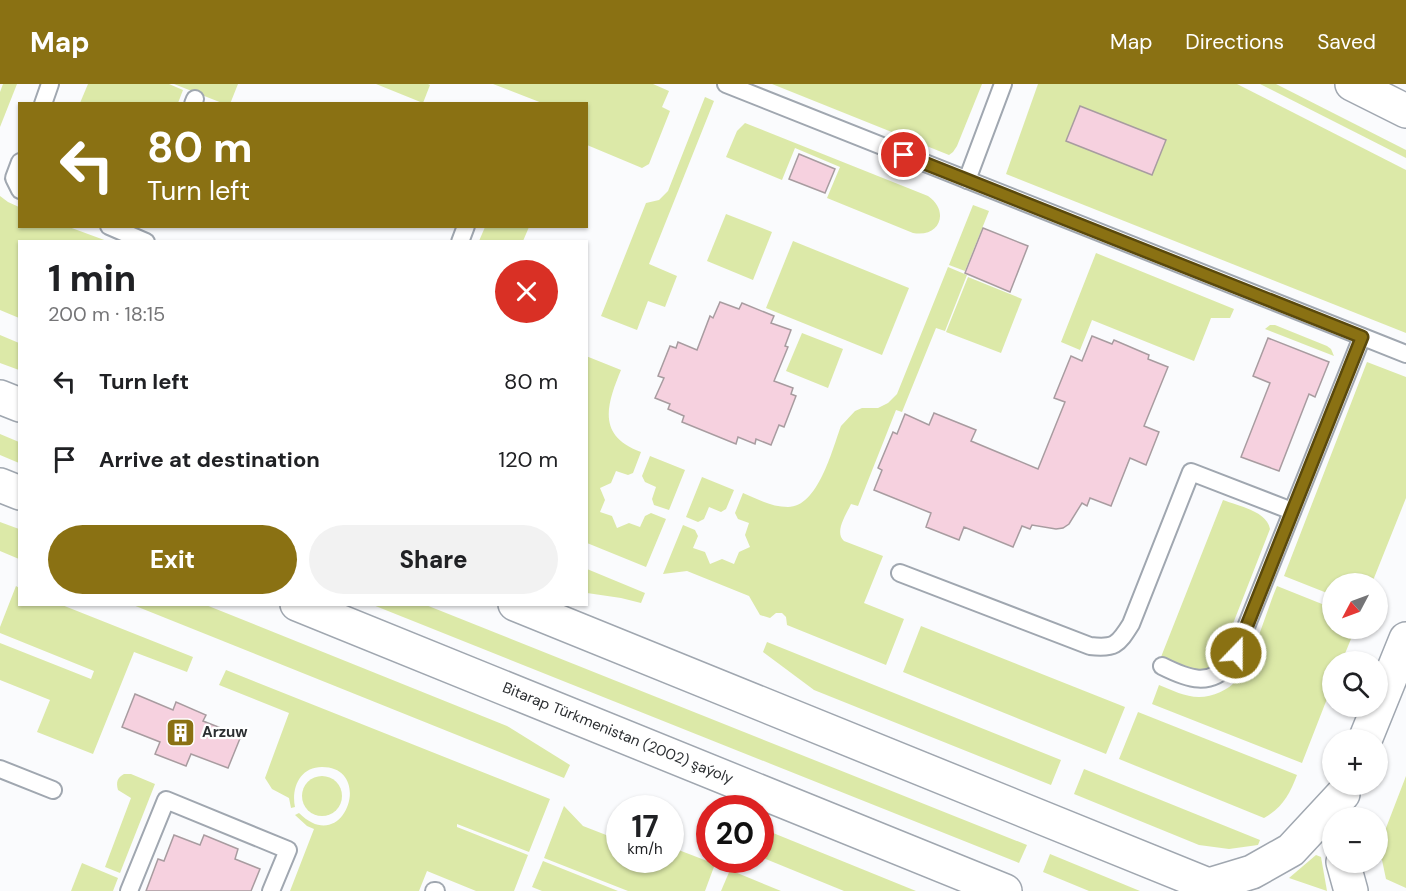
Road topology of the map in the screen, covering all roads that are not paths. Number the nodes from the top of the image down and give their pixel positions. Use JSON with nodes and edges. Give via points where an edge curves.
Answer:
{"nodes":[{"id":1,"x":50,"y":84,"type":"edge"},
{"id":2,"x":726,"y":84,"type":"edge"},
{"id":3,"x":1003,"y":84,"type":"edge"},
{"id":4,"x":1352,"y":84,"type":"edge"},
{"id":5,"x":44,"y":102,"type":"edge"},
{"id":6,"x":1406,"y":111,"type":"edge"},
{"id":7,"x":18,"y":167,"type":"edge"},
{"id":8,"x":967,"y":180,"type":"junction"},
{"id":9,"x":18,"y":186,"type":"edge"},
{"id":10,"x":115,"y":228,"type":"edge"},
{"id":11,"x":144,"y":236,"type":"edge"},
{"id":12,"x":1362,"y":337,"type":"junction"},
{"id":13,"x":1406,"y":354,"type":"edge"},
{"id":14,"x":0,"y":397,"type":"edge"},
{"id":15,"x":18,"y":404,"type":"edge"},
{"id":16,"x":0,"y":485,"type":"edge"},
{"id":17,"x":18,"y":492,"type":"edge"},
{"id":18,"x":1292,"y":511,"type":"junction"},
{"id":19,"x":900,"y":573,"type":"dead end"},
{"id":20,"x":302,"y":606,"type":"edge"},
{"id":21,"x":520,"y":606,"type":"edge"},
{"id":22,"x":1406,"y":639,"type":"edge"},
{"id":23,"x":1162,"y":666,"type":"dead end"},
{"id":24,"x":1369,"y":729,"type":"edge"},
{"id":25,"x":0,"y":769,"type":"edge"},
{"id":26,"x":53,"y":790,"type":"dead end"},
{"id":27,"x":1344,"y":799,"type":"edge"},
{"id":28,"x":1346,"y":873,"type":"edge"},
{"id":29,"x":1216,"y":888,"type":"edge"},
{"id":30,"x":129,"y":891,"type":"edge"},
{"id":31,"x":271,"y":891,"type":"edge"},
{"id":32,"x":1005,"y":891,"type":"edge"},
{"id":33,"x":1351,"y":891,"type":"edge"}],
"edges":[{"from":1,"to":5,"type":"lane"},
{"from":2,"to":8,"type":"lane"},
{"from":3,"to":8,"type":"lane"},
{"from":4,"to":6,"type":"main road"},
{"from":7,"to":9,"type":"lane","via":[[14,178]]},
{"from":8,"to":12,"type":"lane"},
{"from":10,"to":11,"type":"lane"},
{"from":12,"to":13,"type":"lane"},
{"from":12,"to":18,"type":"lane"},
{"from":14,"to":15,"type":"main road"},
{"from":16,"to":17,"type":"main road"},
{"from":18,"to":19,"type":"lane","via":[[1191,472],[1131,624],[1121,640],[1107,648],[1090,646]]},
{"from":18,"to":23,"type":"lane","via":[[1228,667],[1203,679],[1180,675]]},
{"from":20,"to":32,"type":"main road","name":"Bitarap Türkmenistan (2002) şaýoly"},
{"from":21,"to":29,"type":"main road"},
{"from":22,"to":24,"type":"main road"},
{"from":25,"to":26,"type":"lane"},
{"from":27,"to":29,"type":"main road","via":[[1291,850]]},
{"from":28,"to":33,"type":"main road"},
{"from":30,"to":31,"type":"lane","via":[[166,800],[288,850]]}]}
